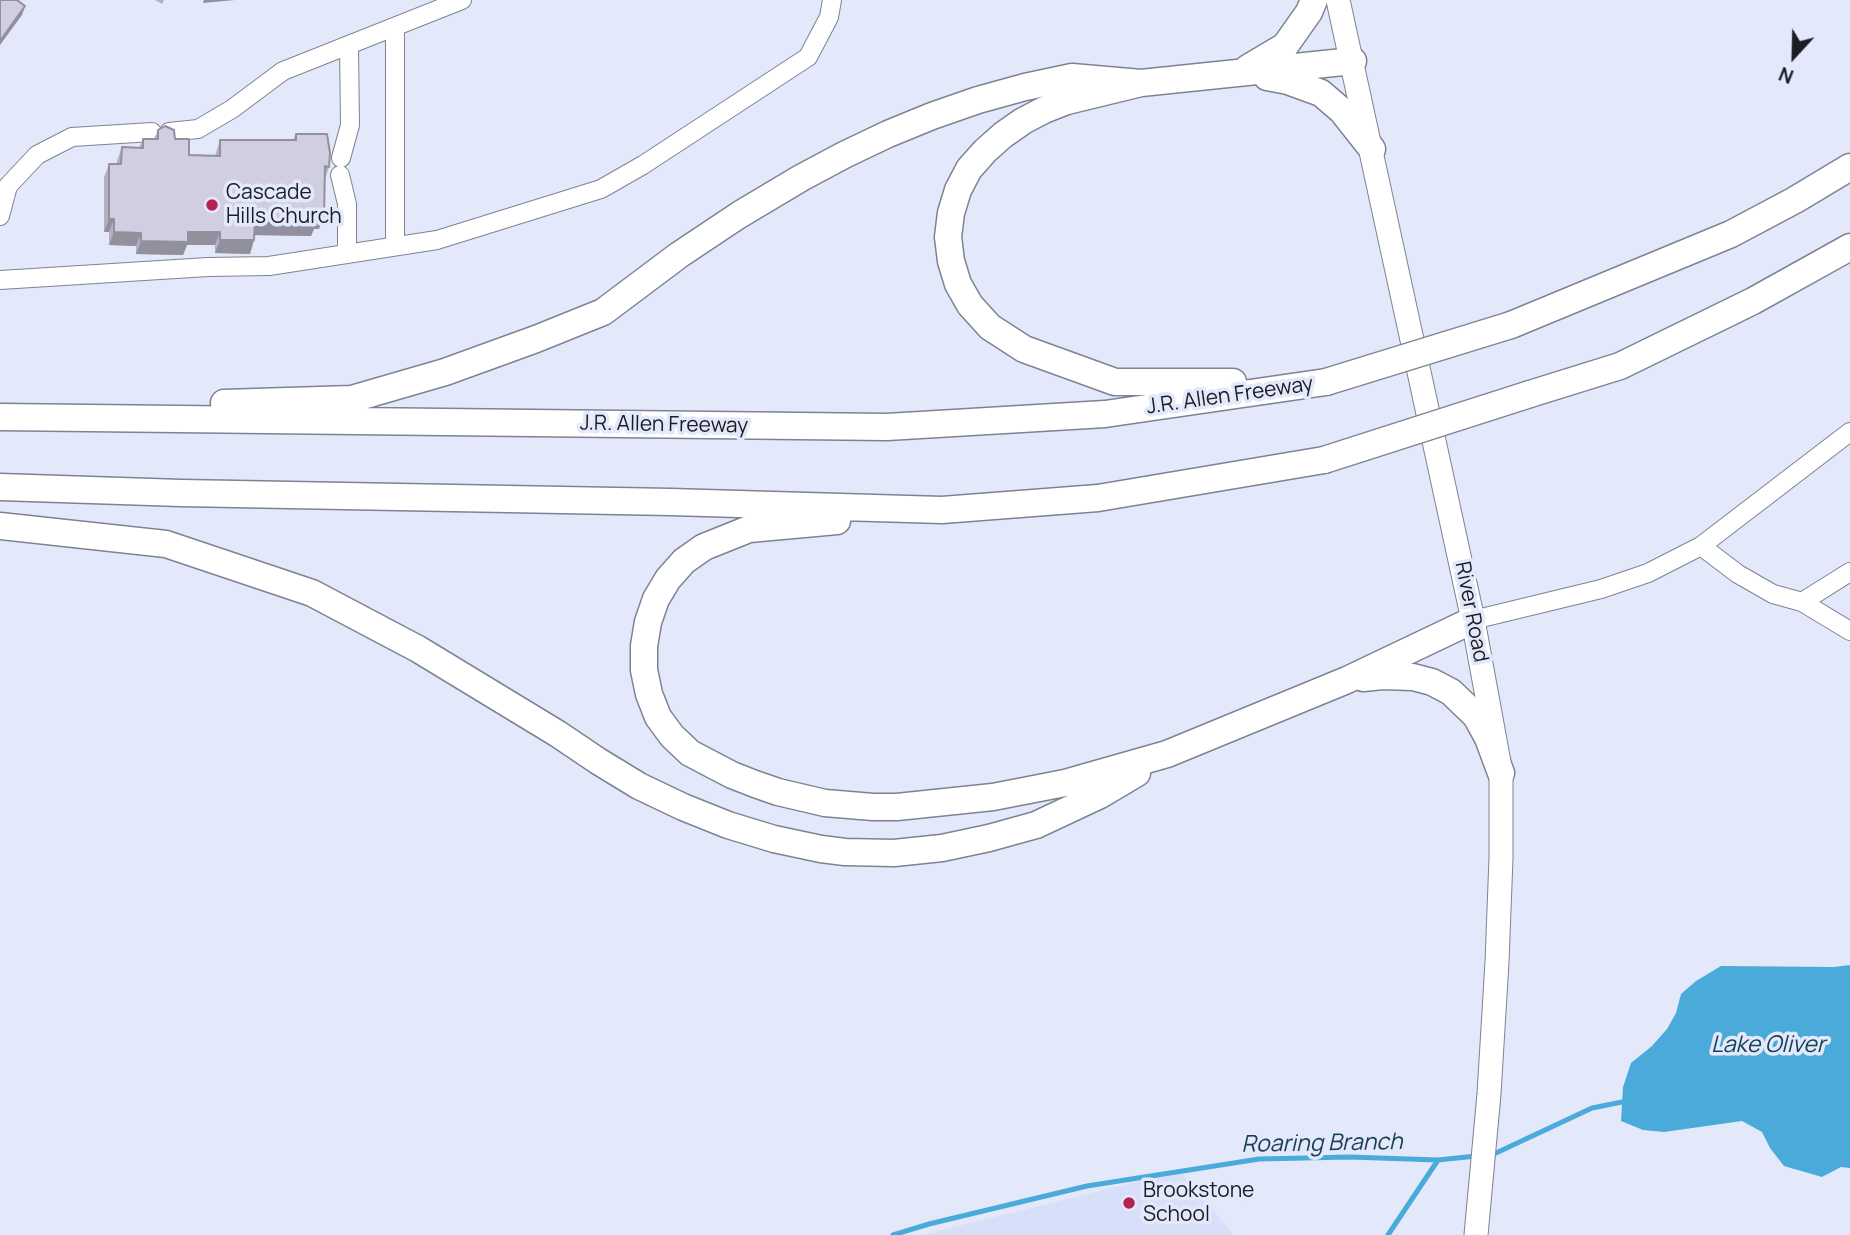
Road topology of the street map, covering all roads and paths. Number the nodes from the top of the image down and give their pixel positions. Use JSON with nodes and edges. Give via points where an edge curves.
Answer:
{"nodes":[{"id":1,"x":462,"y":0,"type":"edge"},
{"id":2,"x":832,"y":0,"type":"edge"},
{"id":3,"x":1314,"y":0,"type":"edge"},
{"id":4,"x":1338,"y":0,"type":"edge"},
{"id":5,"x":395,"y":27,"type":"junction"},
{"id":6,"x":349,"y":45,"type":"junction"},
{"id":7,"x":1353,"y":61,"type":"junction"},
{"id":8,"x":1241,"y":73,"type":"junction"},
{"id":9,"x":1140,"y":83,"type":"junction"},
{"id":10,"x":1372,"y":149,"type":"junction"},
{"id":11,"x":1850,"y":167,"type":"edge"},
{"id":12,"x":0,"y":216,"type":"edge"},
{"id":13,"x":395,"y":246,"type":"junction"},
{"id":14,"x":1850,"y":247,"type":"edge"},
{"id":15,"x":347,"y":254,"type":"junction"},
{"id":16,"x":0,"y":280,"type":"edge"},
{"id":17,"x":1326,"y":382,"type":"junction"},
{"id":18,"x":0,"y":409,"type":"edge"},
{"id":19,"x":0,"y":417,"type":"edge"},
{"id":20,"x":1850,"y":432,"type":"edge"},
{"id":21,"x":0,"y":487,"type":"edge"},
{"id":22,"x":942,"y":510,"type":"junction"},
{"id":23,"x":0,"y":526,"type":"edge"},
{"id":24,"x":1702,"y":547,"type":"junction"},
{"id":25,"x":1850,"y":572,"type":"edge"},
{"id":26,"x":1802,"y":603,"type":"junction"},
{"id":27,"x":1474,"y":620,"type":"junction"},
{"id":28,"x":1850,"y":631,"type":"edge"},
{"id":29,"x":1347,"y":680,"type":"junction"},
{"id":30,"x":1167,"y":754,"type":"junction"},
{"id":31,"x":1501,"y":774,"type":"junction"},
{"id":32,"x":1476,"y":1235,"type":"edge"}],
"edges":[{"from":1,"to":5,"type":"street"},
{"from":2,"to":13,"type":"street","via":[[829,17],[808,57],[601,189],[437,240]]},
{"from":3,"to":8,"type":"highway","via":[[1284,46]]},
{"from":4,"to":7,"type":"main road","name":"River Road"},
{"from":5,"to":6,"type":"street"},
{"from":5,"to":13,"type":"street"},
{"from":6,"to":12,"type":"street","via":[[283,71],[198,129],[72,137],[37,155],[8,186]]},
{"from":6,"to":15,"type":"street","via":[[351,125],[340,167]]},
{"from":7,"to":8,"type":"highway"},
{"from":7,"to":10,"type":"main road","name":"River Road"},
{"from":8,"to":9,"type":"highway"},
{"from":8,"to":10,"type":"highway","via":[[1288,81],[1321,93]]},
{"from":9,"to":17,"type":"highway","via":[[1044,110],[1003,135],[969,169],[958,190],[948,237],[958,284],[970,305],[986,324],[1024,349],[1115,382]]},
{"from":9,"to":18,"type":"highway","via":[[1072,77],[932,116],[791,184],[679,255],[603,312],[445,372],[352,399]]},
{"from":10,"to":27,"type":"main road","name":"River Road"},
{"from":11,"to":17,"type":"highway","bridge":true,"via":[[1731,234],[1511,325]]},
{"from":13,"to":15,"type":"street"},
{"from":14,"to":22,"type":"highway","bridge":true,"via":[[1620,366],[1324,460],[1098,498]]},
{"from":15,"to":16,"type":"street","via":[[269,266]]},
{"from":17,"to":19,"type":"highway","name":"J.R. Allen Freeway","via":[[1105,414],[887,427]]},
{"from":20,"to":24,"type":"street"},
{"from":21,"to":22,"type":"highway"},
{"from":22,"to":30,"type":"highway","via":[[749,529],[704,547],[684,561],[656,599],[644,646],[649,694],[672,736],[690,752],[755,784],[825,803],[873,807],[993,797],[1065,783]]},
{"from":23,"to":30,"type":"highway","via":[[166,544],[312,593],[418,649],[639,786],[728,825],[821,849],[894,853],[989,838],[1036,825],[1100,795]]},
{"from":24,"to":26,"type":"street","via":[[1773,594]]},
{"from":24,"to":27,"type":"street","via":[[1601,589]]},
{"from":25,"to":26,"type":"street"},
{"from":26,"to":28,"type":"street"},
{"from":27,"to":29,"type":"highway"},
{"from":27,"to":31,"type":"main road","name":"River Road"},
{"from":29,"to":30,"type":"highway"},
{"from":29,"to":31,"type":"highway","via":[[1413,677],[1451,692],[1476,716]]},
{"from":31,"to":32,"type":"main road","name":"River Road","via":[[1497,962]]}]}
